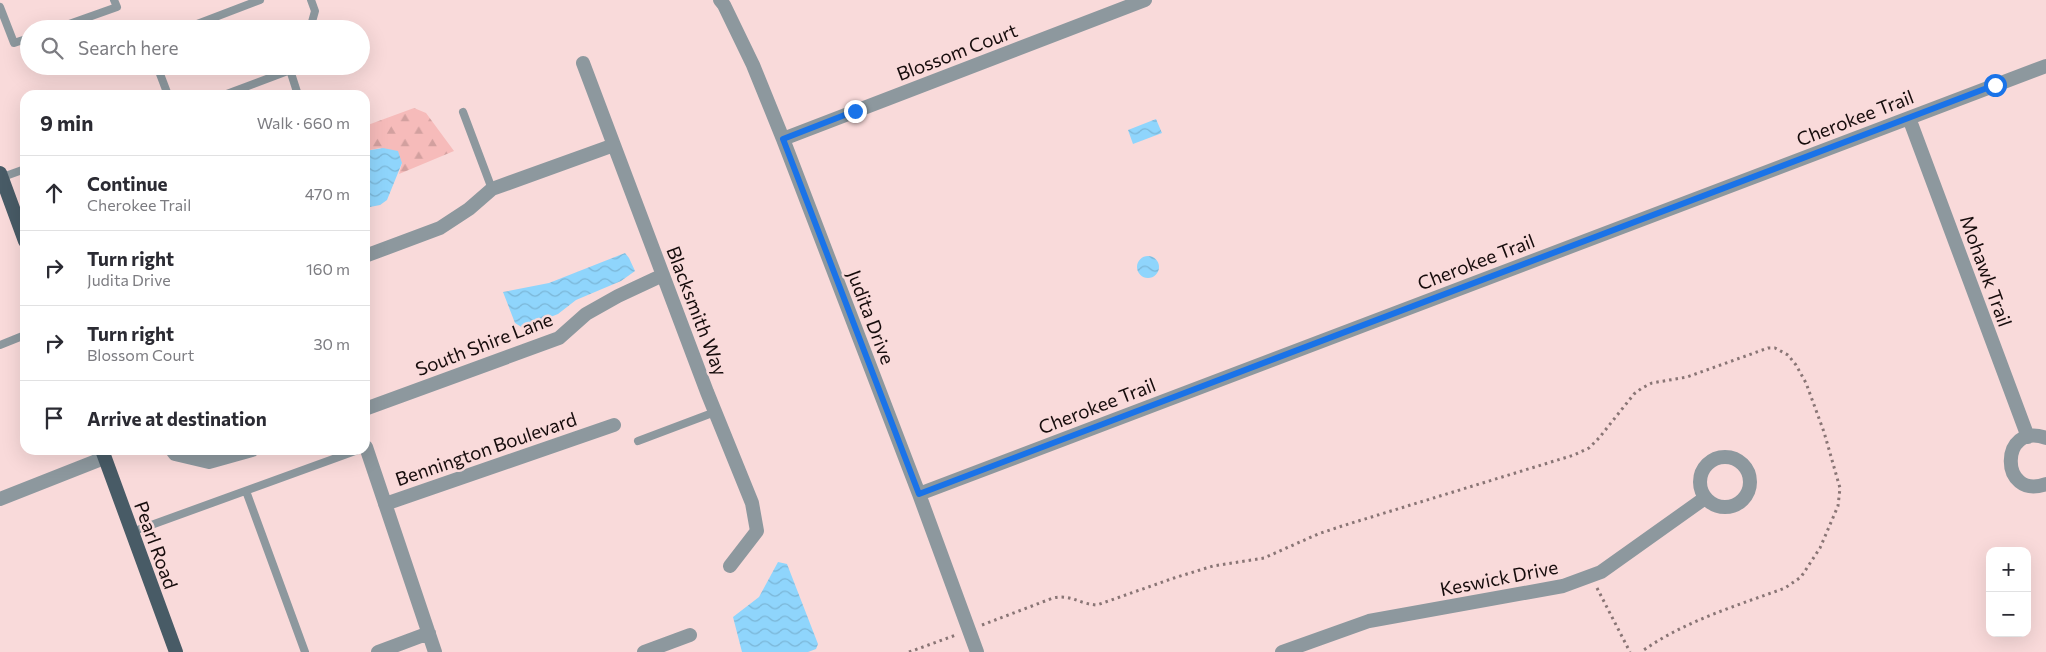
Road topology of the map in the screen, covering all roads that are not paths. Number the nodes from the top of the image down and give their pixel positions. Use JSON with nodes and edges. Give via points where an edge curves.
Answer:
{"nodes":[{"id":1,"x":114,"y":0,"type":"edge"},
{"id":2,"x":260,"y":0,"type":"edge"},
{"id":3,"x":311,"y":0,"type":"edge"},
{"id":4,"x":720,"y":0,"type":"edge"},
{"id":5,"x":1145,"y":0,"type":"edge"},
{"id":6,"x":0,"y":6,"type":"edge"},
{"id":7,"x":80,"y":20,"type":"edge"},
{"id":8,"x":208,"y":20,"type":"edge"},
{"id":9,"x":312,"y":20,"type":"edge"},
{"id":10,"x":20,"y":41,"type":"edge"},
{"id":11,"x":583,"y":63,"type":"dead end"},
{"id":12,"x":2046,"y":66,"type":"edge"},
{"id":13,"x":160,"y":75,"type":"edge"},
{"id":14,"x":277,"y":75,"type":"edge"},
{"id":15,"x":292,"y":75,"type":"edge"},
{"id":16,"x":166,"y":90,"type":"edge"},
{"id":17,"x":237,"y":90,"type":"edge"},
{"id":18,"x":296,"y":90,"type":"edge"},
{"id":19,"x":463,"y":112,"type":"dead end"},
{"id":20,"x":1909,"y":118,"type":"junction"},
{"id":21,"x":783,"y":139,"type":"junction"},
{"id":22,"x":614,"y":145,"type":"junction"},
{"id":23,"x":20,"y":170,"type":"edge"},
{"id":24,"x":1,"y":176,"type":"edge"},
{"id":25,"x":492,"y":189,"type":"junction"},
{"id":26,"x":20,"y":227,"type":"edge"},
{"id":27,"x":370,"y":254,"type":"edge"},
{"id":28,"x":663,"y":275,"type":"junction"},
{"id":29,"x":20,"y":338,"type":"edge"},
{"id":30,"x":0,"y":345,"type":"edge"},
{"id":31,"x":370,"y":407,"type":"edge"},
{"id":32,"x":716,"y":412,"type":"junction"},
{"id":33,"x":614,"y":425,"type":"dead end"},
{"id":34,"x":2028,"y":437,"type":"junction"},
{"id":35,"x":2046,"y":438,"type":"edge"},
{"id":36,"x":638,"y":441,"type":"dead end"},
{"id":37,"x":101,"y":455,"type":"edge"},
{"id":38,"x":103,"y":455,"type":"edge"},
{"id":39,"x":179,"y":455,"type":"edge"},
{"id":40,"x":234,"y":455,"type":"edge"},
{"id":41,"x":344,"y":455,"type":"edge"},
{"id":42,"x":366,"y":455,"type":"edge"},
{"id":43,"x":2046,"y":484,"type":"edge"},
{"id":44,"x":246,"y":491,"type":"junction"},
{"id":45,"x":919,"y":494,"type":"junction"},
{"id":46,"x":1705,"y":498,"type":"dead end"},
{"id":47,"x":0,"y":499,"type":"edge"},
{"id":48,"x":385,"y":504,"type":"junction"},
{"id":49,"x":132,"y":532,"type":"junction"},
{"id":50,"x":730,"y":566,"type":"dead end"},
{"id":51,"x":428,"y":633,"type":"junction"},
{"id":52,"x":690,"y":635,"type":"dead end"},
{"id":53,"x":176,"y":652,"type":"edge"},
{"id":54,"x":305,"y":652,"type":"edge"},
{"id":55,"x":378,"y":652,"type":"edge"},
{"id":56,"x":435,"y":652,"type":"edge"},
{"id":57,"x":644,"y":652,"type":"edge"},
{"id":58,"x":977,"y":652,"type":"edge"},
{"id":59,"x":1282,"y":652,"type":"edge"}],
"edges":[{"from":1,"to":7,"type":"lane","via":[[117,7]]},
{"from":2,"to":8,"type":"lane"},
{"from":3,"to":9,"type":"lane","via":[[315,11]]},
{"from":4,"to":21,"type":"street","name":"Judita Drive","via":[[753,65]]},
{"from":5,"to":21,"type":"street","name":"Blossom Court"},
{"from":6,"to":10,"type":"lane","via":[[14,43]]},
{"from":11,"to":22,"type":"street","name":"Blacksmith Way"},
{"from":12,"to":20,"type":"street","name":"Cherokee Trail"},
{"from":13,"to":16,"type":"lane"},
{"from":14,"to":17,"type":"lane"},
{"from":15,"to":18,"type":"lane"},
{"from":19,"to":25,"type":"lane"},
{"from":20,"to":34,"type":"street","name":"Mohawk Trail"},
{"from":20,"to":45,"type":"street","name":"Cherokee Trail"},
{"from":21,"to":45,"type":"street","name":"Judita Drive"},
{"from":22,"to":25,"type":"street"},
{"from":22,"to":28,"type":"street","name":"Blacksmith Way"},
{"from":23,"to":24,"type":"lane"},
{"from":24,"to":26,"type":"main road"},
{"from":25,"to":27,"type":"street","via":[[440,228]]},
{"from":28,"to":31,"type":"street","name":"South Shire Lane","via":[[586,314],[559,338]]},
{"from":28,"to":32,"type":"street","name":"Blacksmith Way"},
{"from":29,"to":30,"type":"lane"},
{"from":32,"to":36,"type":"lane"},
{"from":32,"to":50,"type":"street","name":"Blacksmith Way","via":[[752,503],[757,531]]},
{"from":33,"to":48,"type":"street","name":"Bennington Boulevard"},
{"from":34,"to":35,"type":"street"},
{"from":34,"to":43,"type":"street","via":[[2020,440],[2010,454],[2012,471],[2023,484]]},
{"from":37,"to":47,"type":"street"},
{"from":38,"to":49,"type":"main road","name":"Pearl Road"},
{"from":39,"to":40,"type":"street","via":[[210,462]]},
{"from":41,"to":44,"type":"lane"},
{"from":42,"to":48,"type":"street"},
{"from":44,"to":49,"type":"lane"},
{"from":44,"to":54,"type":"lane"},
{"from":45,"to":58,"type":"street","name":"Judita Drive"},
{"from":46,"to":59,"type":"street","name":"Keswick Drive","via":[[1601,572],[1563,586],[1369,621]]},
{"from":48,"to":51,"type":"street","name":"Bennington Boulevard"},
{"from":49,"to":53,"type":"main road","name":"Pearl Road"},
{"from":51,"to":55,"type":"street"},
{"from":51,"to":56,"type":"street","name":"Bennington Boulevard"},
{"from":52,"to":57,"type":"street"}]}
